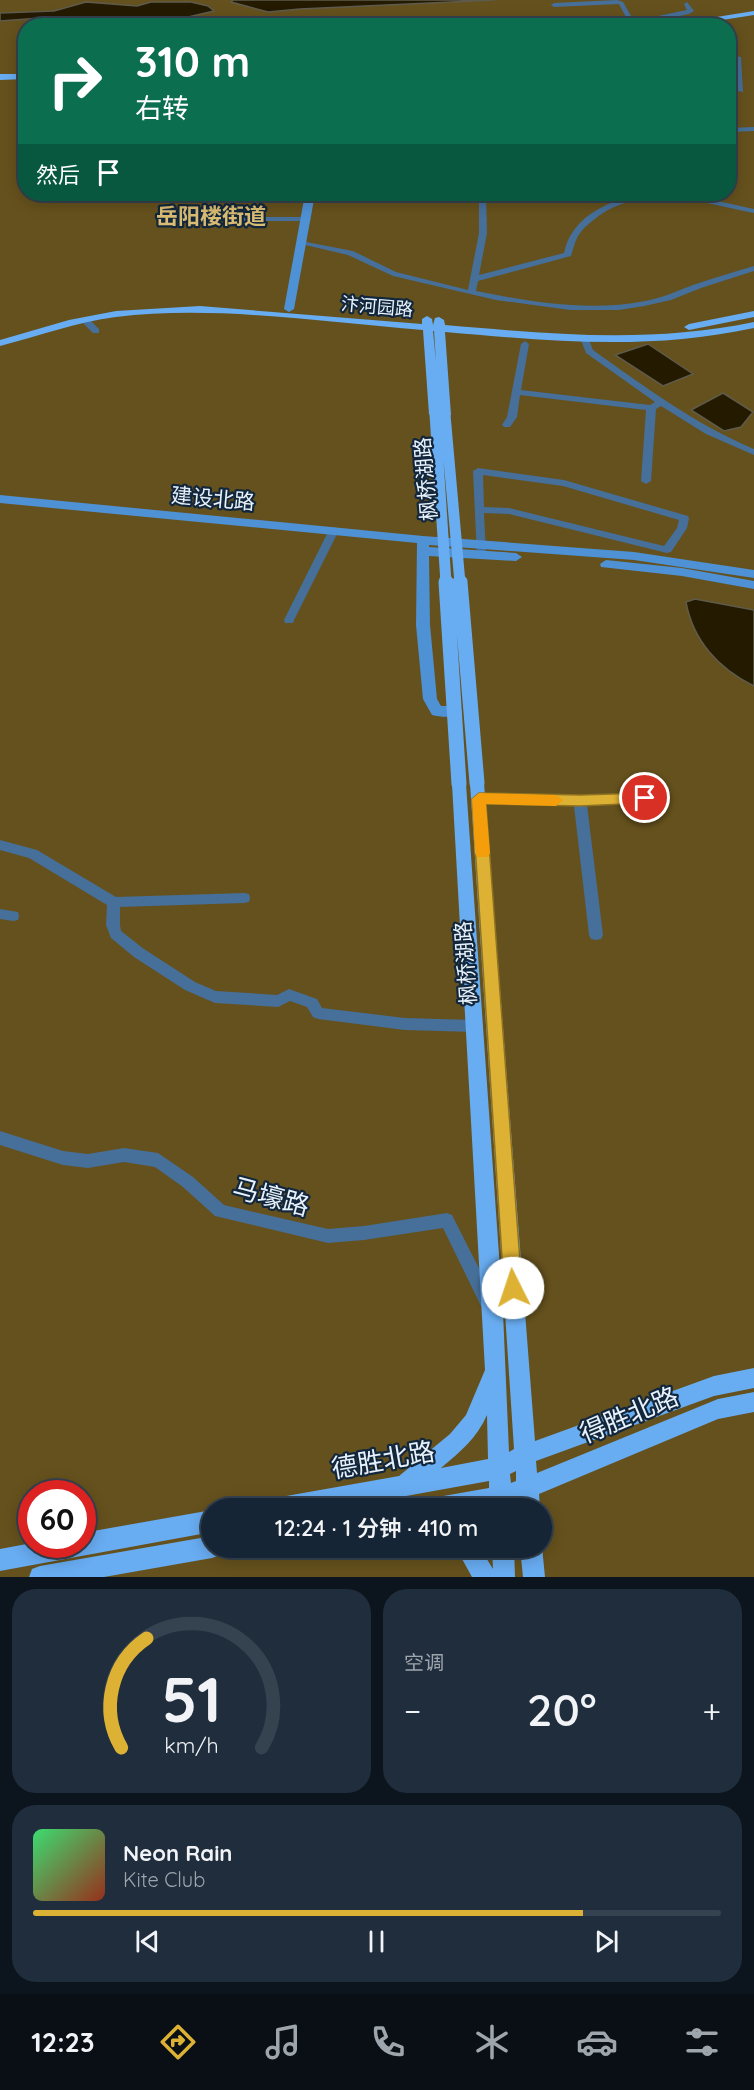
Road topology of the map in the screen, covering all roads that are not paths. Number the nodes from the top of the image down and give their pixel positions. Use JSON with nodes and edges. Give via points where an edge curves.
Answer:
{"nodes":[{"id":1,"x":687,"y":4,"type":"dead end"},
{"id":2,"x":554,"y":5,"type":"dead end"},
{"id":3,"x":754,"y":14,"type":"edge"},
{"id":4,"x":630,"y":18,"type":"edge"},
{"id":5,"x":659,"y":18,"type":"edge"},
{"id":6,"x":724,"y":18,"type":"edge"},
{"id":7,"x":727,"y":18,"type":"edge"},
{"id":8,"x":736,"y":57,"type":"edge"},
{"id":9,"x":739,"y":74,"type":"joint"},
{"id":10,"x":18,"y":77,"type":"edge"},
{"id":11,"x":0,"y":78,"type":"edge"},
{"id":12,"x":741,"y":91,"type":"dead end"},
{"id":13,"x":754,"y":129,"type":"edge"},
{"id":14,"x":736,"y":130,"type":"edge"},
{"id":15,"x":309,"y":201,"type":"edge"},
{"id":16,"x":482,"y":201,"type":"edge"},
{"id":17,"x":624,"y":201,"type":"edge"},
{"id":18,"x":702,"y":201,"type":"edge"},
{"id":19,"x":754,"y":211,"type":"edge"},
{"id":20,"x":253,"y":217,"type":"dead end"},
{"id":21,"x":305,"y":219,"type":"junction"},
{"id":22,"x":300,"y":243,"type":"junction"},
{"id":23,"x":754,"y":268,"type":"edge"},
{"id":24,"x":475,"y":279,"type":"junction"},
{"id":25,"x":472,"y":293,"type":"junction"},
{"id":26,"x":289,"y":309,"type":"junction"},
{"id":27,"x":754,"y":314,"type":"edge"},
{"id":28,"x":334,"y":316,"type":"junction"},
{"id":29,"x":85,"y":320,"type":"junction"},
{"id":30,"x":433,"y":324,"type":"junction"},
{"id":31,"x":754,"y":325,"type":"edge"},
{"id":32,"x":96,"y":331,"type":"dead end"},
{"id":33,"x":0,"y":336,"type":"edge"},
{"id":34,"x":585,"y":340,"type":"junction"},
{"id":35,"x":0,"y":343,"type":"edge"},
{"id":36,"x":525,"y":344,"type":"dead end"},
{"id":37,"x":517,"y":392,"type":"junction"},
{"id":38,"x":662,"y":402,"type":"junction"},
{"id":39,"x":651,"y":408,"type":"junction"},
{"id":40,"x":440,"y":414,"type":"junction"},
{"id":41,"x":507,"y":425,"type":"dead end"},
{"id":42,"x":754,"y":452,"type":"edge"},
{"id":43,"x":646,"y":481,"type":"dead end"},
{"id":44,"x":0,"y":499,"type":"edge"},
{"id":45,"x":480,"y":510,"type":"junction"},
{"id":46,"x":334,"y":530,"type":"junction"},
{"id":47,"x":423,"y":546,"type":"junction"},
{"id":48,"x":481,"y":549,"type":"junction"},
{"id":49,"x":754,"y":574,"type":"edge"},
{"id":50,"x":754,"y":585,"type":"edge"},
{"id":51,"x":289,"y":620,"type":"dead end"},
{"id":52,"x":455,"y":711,"type":"junction"},
{"id":53,"x":471,"y":788,"type":"junction"},
{"id":54,"x":645,"y":798,"type":"dead end"},
{"id":55,"x":580,"y":801,"type":"junction"},
{"id":56,"x":0,"y":845,"type":"edge"},
{"id":57,"x":244,"y":898,"type":"dead end"},
{"id":58,"x":114,"y":902,"type":"junction"},
{"id":59,"x":596,"y":935,"type":"dead end"},
{"id":60,"x":474,"y":1026,"type":"junction"},
{"id":61,"x":0,"y":1138,"type":"edge"},
{"id":62,"x":493,"y":1312,"type":"junction"},
{"id":63,"x":494,"y":1374,"type":"junction"},
{"id":64,"x":754,"y":1378,"type":"edge"},
{"id":65,"x":754,"y":1402,"type":"edge"},
{"id":66,"x":525,"y":1455,"type":"junction"},
{"id":67,"x":500,"y":1468,"type":"junction"},
{"id":68,"x":404,"y":1485,"type":"junction"},
{"id":69,"x":334,"y":1498,"type":"edge"},
{"id":70,"x":501,"y":1498,"type":"edge"},
{"id":71,"x":528,"y":1498,"type":"edge"},
{"id":72,"x":201,"y":1523,"type":"edge"},
{"id":73,"x":96,"y":1542,"type":"edge"},
{"id":74,"x":201,"y":1549,"type":"edge"},
{"id":75,"x":18,"y":1557,"type":"edge"},
{"id":76,"x":473,"y":1558,"type":"edge"},
{"id":77,"x":503,"y":1558,"type":"edge"},
{"id":78,"x":532,"y":1558,"type":"edge"},
{"id":79,"x":0,"y":1560,"type":"edge"},
{"id":80,"x":40,"y":1577,"type":"edge"},
{"id":81,"x":485,"y":1577,"type":"edge"},
{"id":82,"x":504,"y":1577,"type":"edge"},
{"id":83,"x":534,"y":1577,"type":"edge"}],
"edges":[{"from":1,"to":5,"type":"street","via":[[692,11]]},
{"from":2,"to":4,"type":"street","via":[[617,2]]},
{"from":3,"to":6,"type":"main road"},
{"from":3,"to":7,"type":"main road"},
{"from":8,"to":9,"type":"street"},
{"from":9,"to":12,"type":"street"},
{"from":10,"to":11,"type":"main road"},
{"from":13,"to":14,"type":"street"},
{"from":15,"to":21,"type":"main road"},
{"from":16,"to":24,"type":"street","via":[[483,233]]},
{"from":17,"to":24,"type":"street","via":[[599,210],[582,225],[569,242],[568,255]]},
{"from":18,"to":19,"type":"street"},
{"from":20,"to":21,"type":"street"},
{"from":21,"to":22,"type":"main road"},
{"from":22,"to":25,"type":"street","via":[[350,253],[393,273]]},
{"from":22,"to":26,"type":"main road"},
{"from":23,"to":25,"type":"street","via":[[668,298],[614,307],[522,303]]},
{"from":24,"to":25,"type":"street"},
{"from":26,"to":28,"type":"main road","name":"汴河园路"},
{"from":26,"to":33,"type":"main road","name":"汴河园路","via":[[196,303],[122,307],[55,319]]},
{"from":27,"to":30,"type":"main road","name":"汴河园路","via":[[684,328],[615,332]]},
{"from":28,"to":29,"type":"main road","name":"汴河园路","via":[[200,309],[116,314]]},
{"from":28,"to":30,"type":"main road","name":"汴河园路"},
{"from":29,"to":32,"type":"street"},
{"from":29,"to":35,"type":"main road","name":"汴河园路"},
{"from":30,"to":34,"type":"main road","name":"汴河园路"},
{"from":30,"to":40,"type":"main road"},
{"from":31,"to":34,"type":"main road","name":"汴河园路","via":[[670,338]]},
{"from":34,"to":38,"type":"street","via":[[589,351]]},
{"from":36,"to":37,"type":"street"},
{"from":37,"to":39,"type":"street"},
{"from":37,"to":41,"type":"street"},
{"from":38,"to":39,"type":"street"},
{"from":38,"to":42,"type":"street","via":[[716,436]]},
{"from":39,"to":43,"type":"street"},
{"from":40,"to":52,"type":"main road","name":"枫桥湖路","bridge":true},
{"from":40,"to":53,"type":"main road","name":"枫桥湖路","bridge":true},
{"from":44,"to":46,"type":"main road","name":"建设北路"},
{"from":45,"to":45,"type":"street","via":[[478,471],[564,483],[684,518],[667,550],[519,513]]},
{"from":45,"to":48,"type":"street"},
{"from":46,"to":47,"type":"main road","name":"建设北路"},
{"from":46,"to":51,"type":"street"},
{"from":47,"to":48,"type":"main road","name":"建设北路"},
{"from":47,"to":52,"type":"main road","via":[[423,625],[430,699],[437,711]]},
{"from":48,"to":49,"type":"main road","via":[[634,556]]},
{"from":48,"to":50,"type":"main road","name":"建设北路"},
{"from":52,"to":53,"type":"main road","name":"枫桥湖路","bridge":true},
{"from":53,"to":55,"type":"street"},
{"from":53,"to":60,"type":"main road","name":"枫桥湖路"},
{"from":53,"to":66,"type":"main road","name":"枫桥湖路"},
{"from":54,"to":55,"type":"street"},
{"from":55,"to":59,"type":"street"},
{"from":56,"to":58,"type":"street","via":[[33,854]]},
{"from":57,"to":58,"type":"street"},
{"from":58,"to":60,"type":"street","via":[[116,934],[139,954],[215,997],[278,1001],[289,995],[312,1003],[318,1013],[405,1024]]},
{"from":60,"to":62,"type":"main road","name":"枫桥湖路"},
{"from":61,"to":62,"type":"street","name":"马壕路","via":[[63,1158],[88,1161],[124,1155],[158,1160],[220,1211],[328,1236],[447,1220]]},
{"from":62,"to":63,"type":"main road","name":"枫桥湖路"},
{"from":63,"to":67,"type":"main road","name":"枫桥湖路"},
{"from":63,"to":68,"type":"main road","via":[[473,1422],[448,1449]]},
{"from":64,"to":66,"type":"main road","name":"得胜北路","via":[[714,1386]]},
{"from":65,"to":71,"type":"main road","name":"得胜北路","via":[[718,1409]]},
{"from":66,"to":67,"type":"main road","name":"得胜北路"},
{"from":66,"to":71,"type":"main road","name":"枫桥湖路"},
{"from":67,"to":68,"type":"main road","name":"德胜北路"},
{"from":67,"to":70,"type":"main road","name":"枫桥湖路"},
{"from":68,"to":69,"type":"main road","name":"德胜北路"},
{"from":72,"to":73,"type":"main road"},
{"from":74,"to":80,"type":"main road"},
{"from":75,"to":79,"type":"main road"},
{"from":76,"to":81,"type":"main road"},
{"from":77,"to":82,"type":"main road"},
{"from":78,"to":83,"type":"main road"}]}
